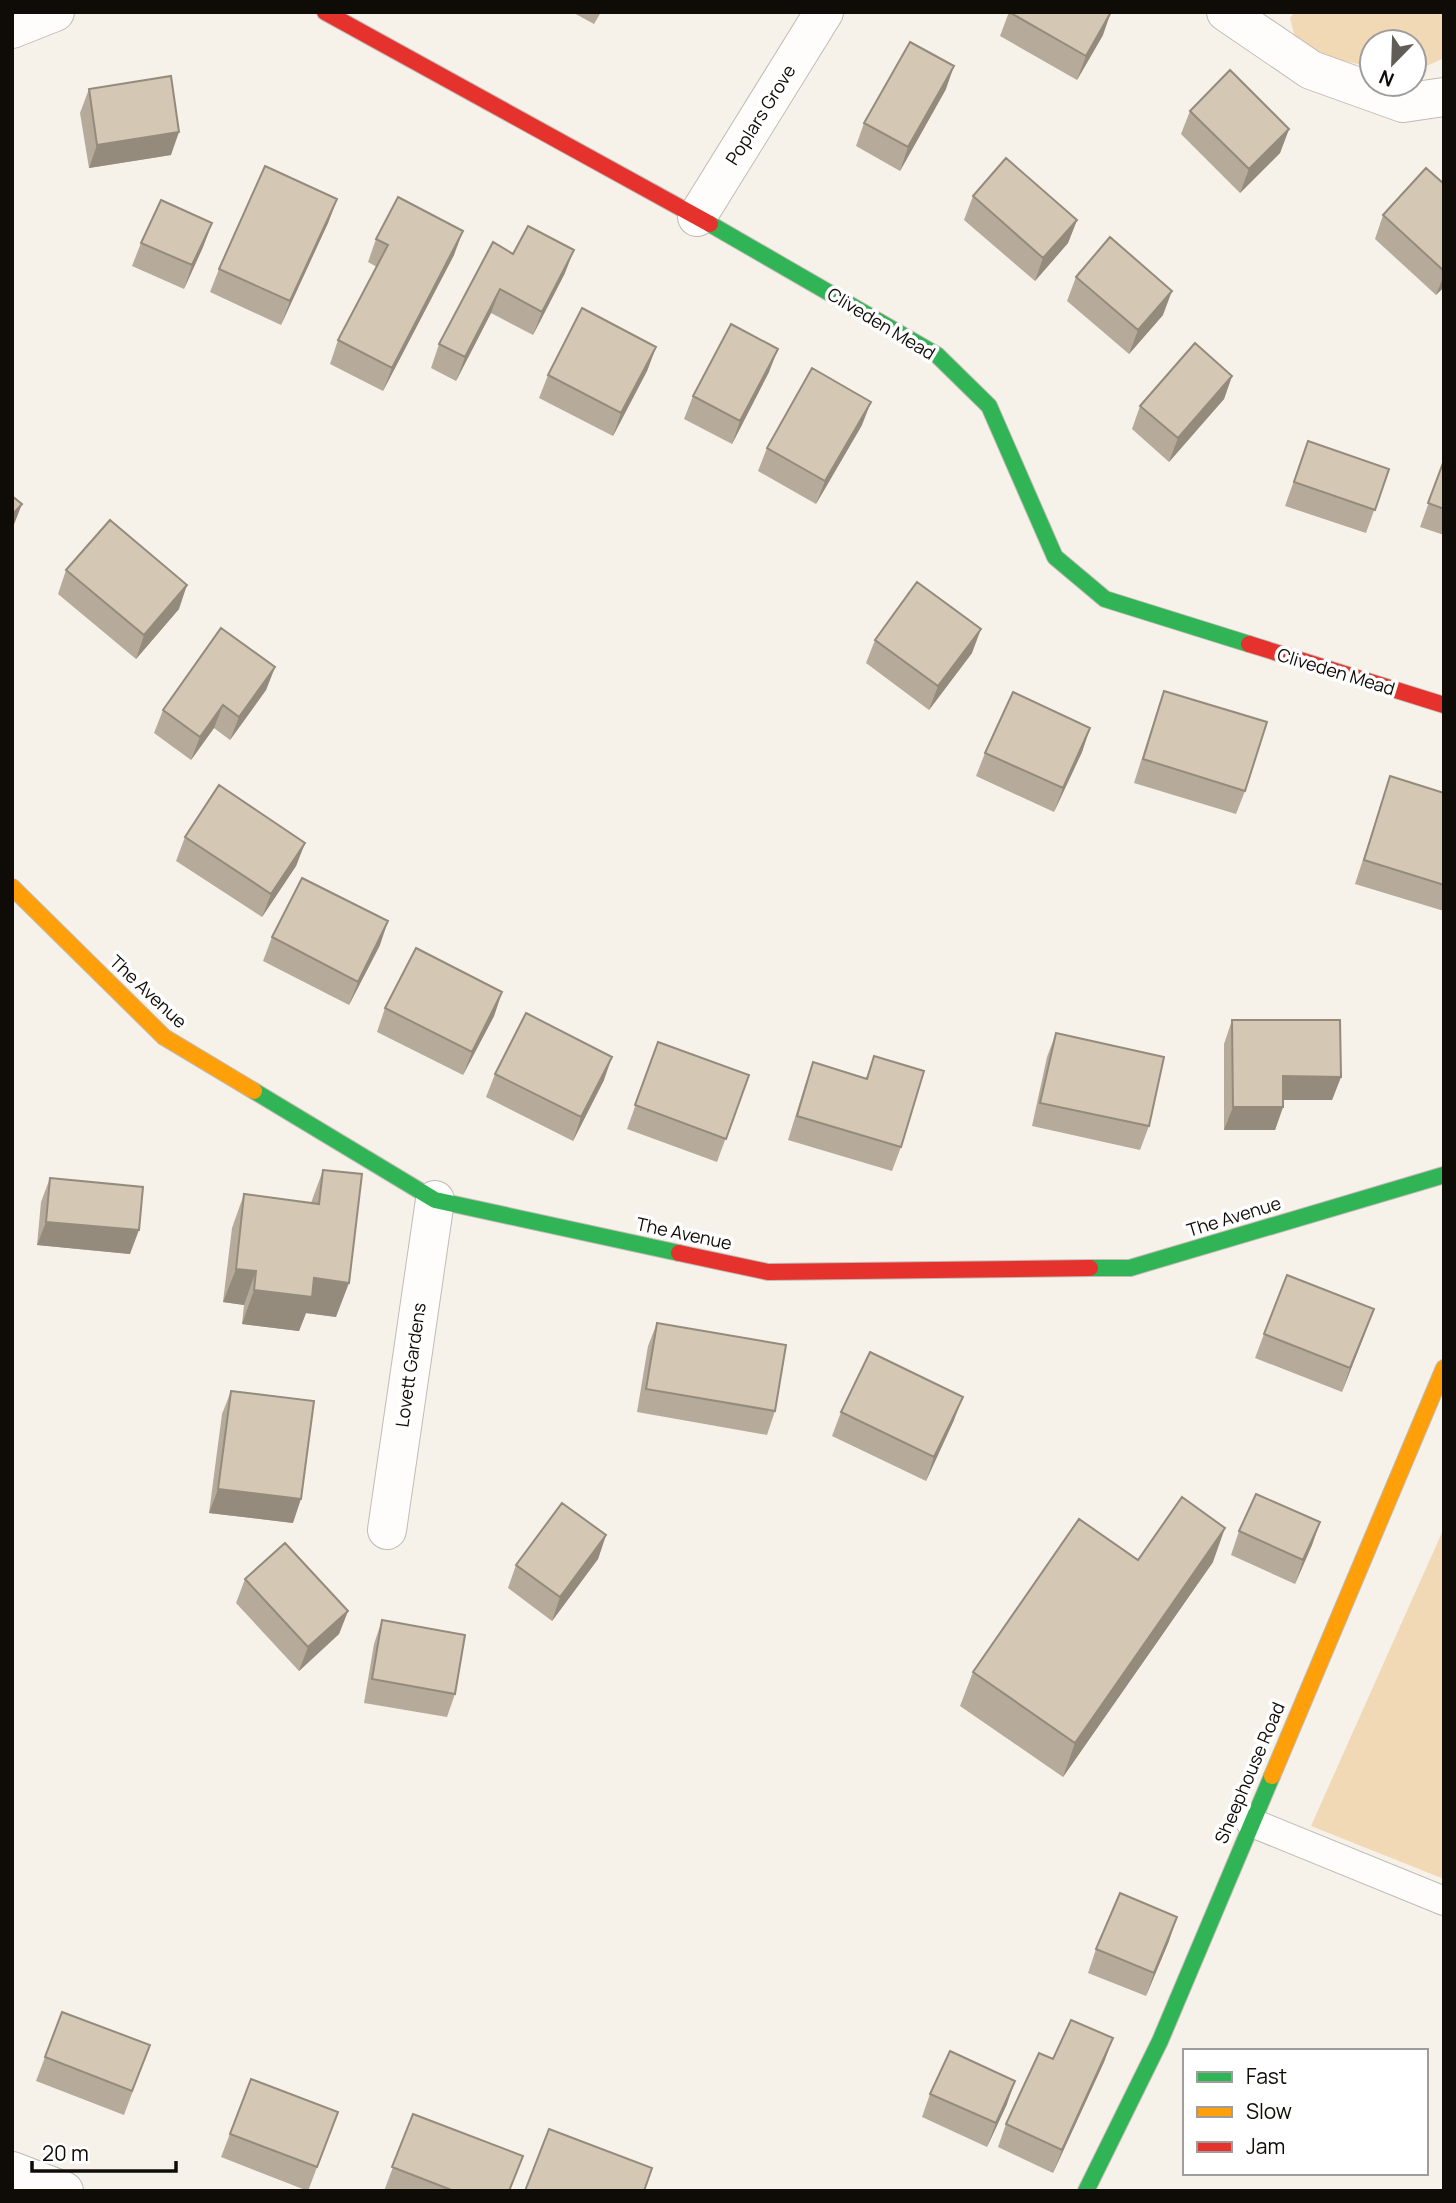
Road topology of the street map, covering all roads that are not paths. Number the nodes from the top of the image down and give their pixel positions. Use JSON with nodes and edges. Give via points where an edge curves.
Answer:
{"nodes":[{"id":1,"x":55,"y":12,"type":"edge"},
{"id":2,"x":325,"y":12,"type":"edge"},
{"id":3,"x":824,"y":12,"type":"edge"},
{"id":4,"x":1226,"y":12,"type":"edge"},
{"id":5,"x":12,"y":29,"type":"edge"},
{"id":6,"x":1444,"y":97,"type":"edge"},
{"id":7,"x":697,"y":217,"type":"junction"},
{"id":8,"x":1444,"y":705,"type":"edge"},
{"id":9,"x":12,"y":887,"type":"edge"},
{"id":10,"x":1444,"y":1175,"type":"edge"},
{"id":11,"x":435,"y":1200,"type":"junction"},
{"id":12,"x":1444,"y":1367,"type":"edge"},
{"id":13,"x":387,"y":1530,"type":"dead end"},
{"id":14,"x":1250,"y":1822,"type":"junction"},
{"id":15,"x":1444,"y":1901,"type":"edge"},
{"id":16,"x":12,"y":2171,"type":"edge"},
{"id":17,"x":64,"y":2191,"type":"edge"},
{"id":18,"x":1086,"y":2191,"type":"edge"}],
"edges":[{"from":1,"to":5,"type":"street"},
{"from":2,"to":7,"type":"street","name":"Cliveden Mead"},
{"from":3,"to":7,"type":"street","name":"Poplars Grove"},
{"from":4,"to":6,"type":"street","via":[[1311,70],[1403,103]]},
{"from":7,"to":8,"type":"street","name":"Cliveden Mead","via":[[937,355],[989,406],[1055,557],[1105,599]]},
{"from":9,"to":11,"type":"street","name":"The Avenue","via":[[164,1037]]},
{"from":10,"to":11,"type":"street","name":"The Avenue","via":[[1130,1268],[768,1272]]},
{"from":11,"to":13,"type":"street","name":"Lovett Gardens"},
{"from":12,"to":14,"type":"street","name":"Sheephouse Road"},
{"from":14,"to":15,"type":"lane"},
{"from":14,"to":18,"type":"street","name":"Sheephouse Road","via":[[1160,2041]]},
{"from":16,"to":17,"type":"street"}]}
